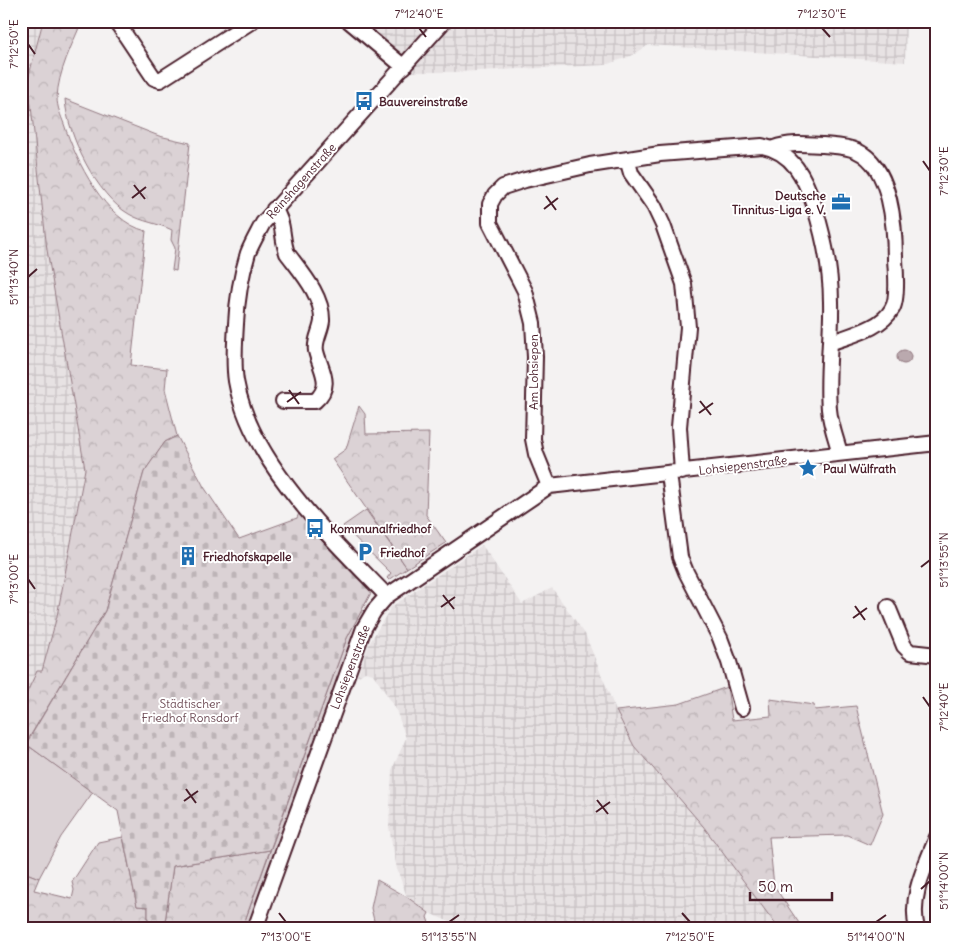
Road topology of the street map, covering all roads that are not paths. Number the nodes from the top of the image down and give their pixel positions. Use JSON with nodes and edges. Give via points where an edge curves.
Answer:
{"nodes":[{"id":1,"x":116,"y":21,"type":"edge"},
{"id":2,"x":252,"y":21,"type":"edge"},
{"id":3,"x":349,"y":21,"type":"edge"},
{"id":4,"x":444,"y":21,"type":"edge"},
{"id":5,"x":404,"y":67,"type":"junction"},
{"id":6,"x":774,"y":148,"type":"junction"},
{"id":7,"x":627,"y":160,"type":"junction"},
{"id":8,"x":274,"y":209,"type":"junction"},
{"id":9,"x":830,"y":342,"type":"junction"},
{"id":10,"x":283,"y":401,"type":"dead end"},
{"id":11,"x":937,"y":443,"type":"edge"},
{"id":12,"x":840,"y":453,"type":"junction"},
{"id":13,"x":676,"y":473,"type":"junction"},
{"id":14,"x":549,"y":486,"type":"junction"},
{"id":15,"x":387,"y":596,"type":"junction"},
{"id":16,"x":888,"y":608,"type":"dead end"},
{"id":17,"x":937,"y":655,"type":"edge"},
{"id":18,"x":742,"y":708,"type":"dead end"},
{"id":19,"x":937,"y":837,"type":"edge"},
{"id":20,"x":255,"y":929,"type":"edge"},
{"id":21,"x":918,"y":929,"type":"edge"}],
"edges":[{"from":1,"to":2,"type":"street","via":[[154,78],[160,80]]},
{"from":3,"to":5,"type":"street"},
{"from":4,"to":5,"type":"street","name":"Reinshagenstraße"},
{"from":5,"to":8,"type":"street","name":"Reinshagenstraße"},
{"from":6,"to":7,"type":"street","name":"Am Lohsiepen","via":[[731,148]]},
{"from":6,"to":9,"type":"street","via":[[791,160],[804,176],[820,227],[828,260]]},
{"from":6,"to":9,"type":"street","name":"Am Lohsiepen","via":[[805,144],[857,151],[872,161],[888,193],[895,243],[893,308],[881,323]]},
{"from":7,"to":13,"type":"street","via":[[631,173],[663,225],[684,284],[688,327]]},
{"from":7,"to":14,"type":"street","name":"Am Lohsiepen","via":[[503,187],[490,204],[490,223],[525,292],[533,323],[533,439]]},
{"from":8,"to":10,"type":"street","via":[[282,221],[287,252],[318,301],[322,318],[316,350],[325,375],[324,390],[315,400]]},
{"from":8,"to":15,"type":"street","name":"Reinshagenstraße","via":[[248,253],[237,309],[234,366],[241,401],[264,451],[289,487],[312,517]]},
{"from":9,"to":12,"type":"street","via":[[829,409]]},
{"from":11,"to":12,"type":"street","name":"Lohsiepenstraße"},
{"from":12,"to":13,"type":"street","name":"Lohsiepenstraße"},
{"from":13,"to":14,"type":"street","name":"Lohsiepenstraße"},
{"from":13,"to":18,"type":"street","via":[[680,557],[720,638]]},
{"from":14,"to":15,"type":"street","name":"Lohsiepenstraße"},
{"from":15,"to":20,"type":"street","name":"Lohsiepenstraße","via":[[364,628]]},
{"from":16,"to":17,"type":"street","via":[[904,646],[910,652]]},
{"from":19,"to":21,"type":"street","via":[[915,897],[914,916]]}]}
